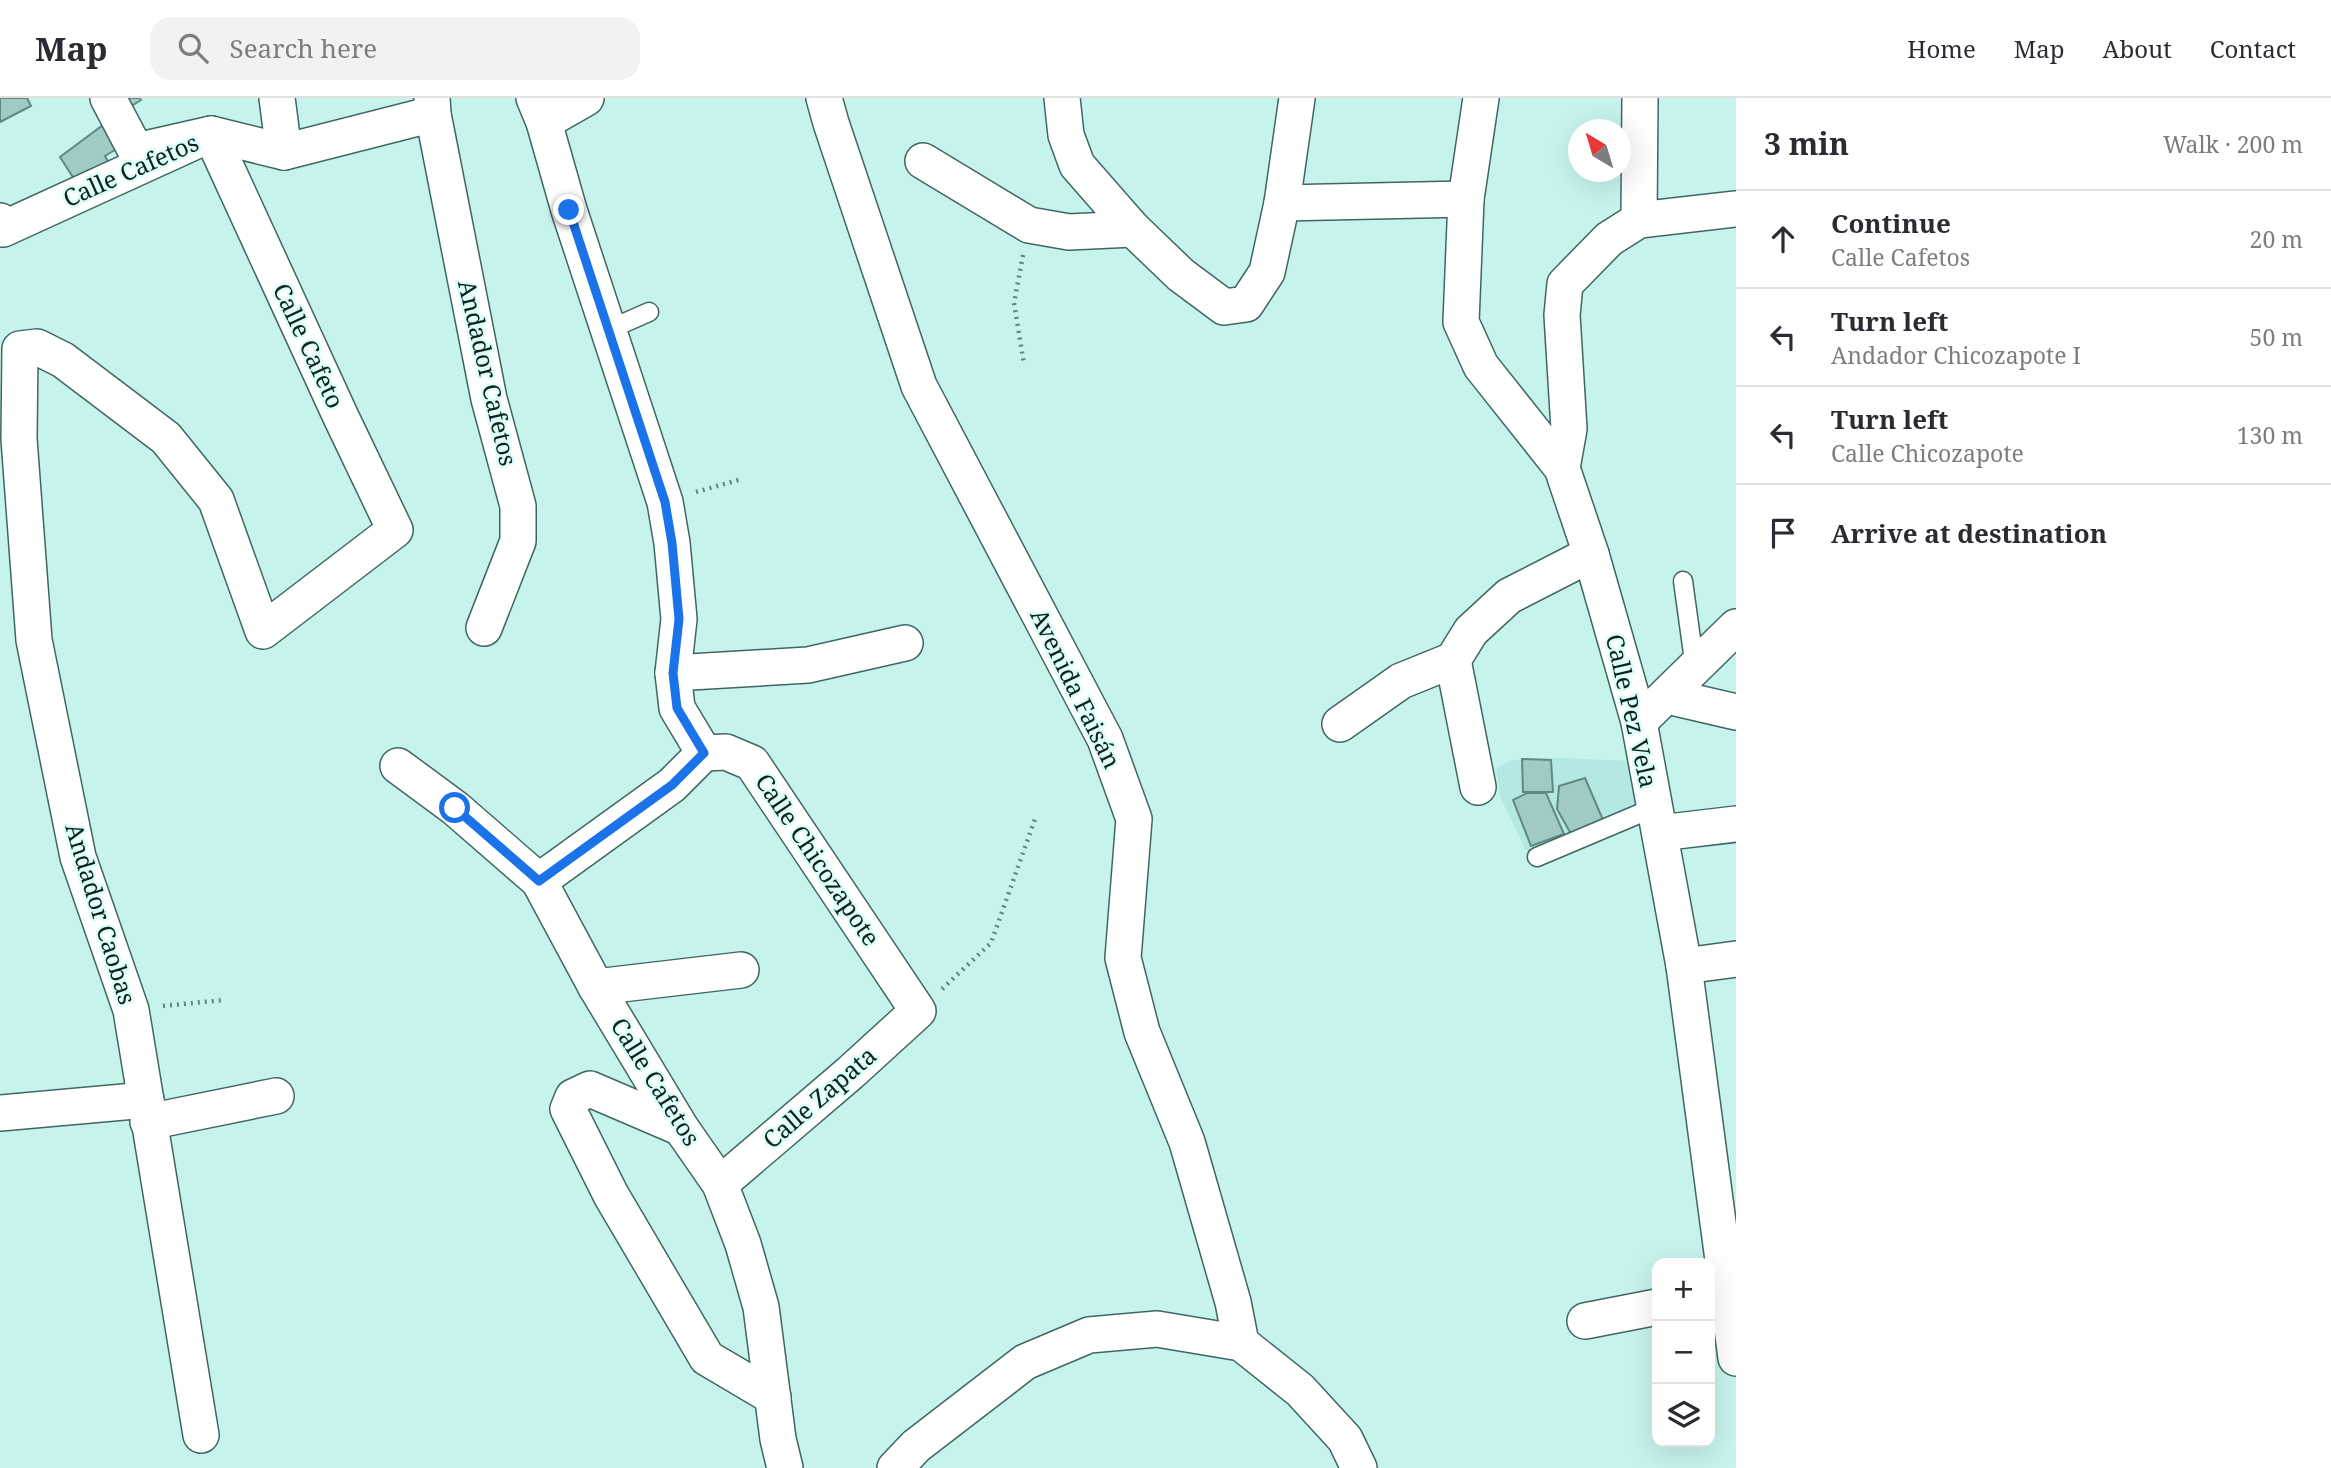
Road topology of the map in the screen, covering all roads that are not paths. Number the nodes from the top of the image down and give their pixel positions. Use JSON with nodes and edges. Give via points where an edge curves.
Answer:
{"nodes":[{"id":1,"x":108,"y":98,"type":"edge"},
{"id":2,"x":277,"y":98,"type":"edge"},
{"id":3,"x":586,"y":98,"type":"edge"},
{"id":4,"x":824,"y":98,"type":"edge"},
{"id":5,"x":1062,"y":98,"type":"edge"},
{"id":6,"x":1297,"y":98,"type":"edge"},
{"id":7,"x":1481,"y":98,"type":"edge"},
{"id":8,"x":1640,"y":98,"type":"edge"},
{"id":9,"x":433,"y":106,"type":"edge"},
{"id":10,"x":539,"y":110,"type":"edge"},
{"id":11,"x":211,"y":134,"type":"junction"},
{"id":12,"x":284,"y":152,"type":"junction"},
{"id":13,"x":923,"y":161,"type":"dead end"},
{"id":14,"x":1466,"y":199,"type":"junction"},
{"id":15,"x":1282,"y":203,"type":"junction"},
{"id":16,"x":1736,"y":209,"type":"edge"},
{"id":17,"x":1639,"y":220,"type":"junction"},
{"id":18,"x":0,"y":222,"type":"edge"},
{"id":19,"x":1133,"y":229,"type":"junction"},
{"id":20,"x":649,"y":312,"type":"dead end"},
{"id":21,"x":608,"y":330,"type":"junction"},
{"id":22,"x":20,"y":349,"type":"joint"},
{"id":23,"x":1562,"y":468,"type":"junction"},
{"id":24,"x":1591,"y":554,"type":"junction"},
{"id":25,"x":1683,"y":581,"type":"dead end"},
{"id":26,"x":1736,"y":627,"type":"edge"},
{"id":27,"x":484,"y":628,"type":"dead end"},
{"id":28,"x":905,"y":643,"type":"dead end"},
{"id":29,"x":1453,"y":660,"type":"junction"},
{"id":30,"x":1695,"y":668,"type":"junction"},
{"id":31,"x":673,"y":673,"type":"junction"},
{"id":32,"x":1667,"y":696,"type":"junction"},
{"id":33,"x":1736,"y":712,"type":"edge"},
{"id":34,"x":1639,"y":722,"type":"junction"},
{"id":35,"x":1340,"y":724,"type":"dead end"},
{"id":36,"x":704,"y":753,"type":"junction"},
{"id":37,"x":398,"y":765,"type":"dead end"},
{"id":38,"x":1478,"y":787,"type":"dead end"},
{"id":39,"x":1657,"y":820,"type":"junction"},
{"id":40,"x":1736,"y":824,"type":"edge"},
{"id":41,"x":1537,"y":857,"type":"dead end"},
{"id":42,"x":539,"y":881,"type":"junction"},
{"id":43,"x":1736,"y":959,"type":"edge"},
{"id":44,"x":1684,"y":966,"type":"junction"},
{"id":45,"x":741,"y":970,"type":"dead end"},
{"id":46,"x":596,"y":987,"type":"junction"},
{"id":47,"x":918,"y":1011,"type":"joint"},
{"id":48,"x":276,"y":1096,"type":"dead end"},
{"id":49,"x":147,"y":1111,"type":"junction"},
{"id":50,"x":0,"y":1113,"type":"edge"},
{"id":51,"x":681,"y":1128,"type":"junction"},
{"id":52,"x":720,"y":1184,"type":"junction"},
{"id":53,"x":1724,"y":1294,"type":"edge"},
{"id":54,"x":1652,"y":1308,"type":"edge"},
{"id":55,"x":1585,"y":1321,"type":"dead end"},
{"id":56,"x":1241,"y":1343,"type":"junction"},
{"id":57,"x":1736,"y":1358,"type":"edge"},
{"id":58,"x":773,"y":1396,"type":"junction"},
{"id":59,"x":201,"y":1435,"type":"dead end"},
{"id":60,"x":785,"y":1468,"type":"edge"},
{"id":61,"x":895,"y":1468,"type":"edge"},
{"id":62,"x":1359,"y":1468,"type":"edge"}],
"edges":[{"from":1,"to":11,"type":"street","via":[[136,151]]},
{"from":2,"to":12,"type":"street"},
{"from":3,"to":10,"type":"street"},
{"from":4,"to":56,"type":"street","name":"Avenida Faisán","via":[[919,386],[1105,739],[1134,819],[1123,958],[1142,1032],[1187,1142]]},
{"from":5,"to":19,"type":"street","via":[[1066,135],[1077,165]]},
{"from":6,"to":15,"type":"street"},
{"from":7,"to":14,"type":"street","name":"Calle Pez Vela"},
{"from":8,"to":17,"type":"street"},
{"from":9,"to":12,"type":"street","name":"Calle Cafetos"},
{"from":9,"to":27,"type":"street","name":"Andador Cafetos","via":[[489,399],[518,506],[517,541]]},
{"from":10,"to":21,"type":"street"},
{"from":11,"to":12,"type":"street","name":"Calle Cafetos"},
{"from":11,"to":18,"type":"street","name":"Calle Cafetos","via":[[3,229]]},
{"from":11,"to":22,"type":"street","name":"Calle Cafeto","via":[[395,530],[263,631],[216,500],[166,438],[63,360],[37,347]]},
{"from":13,"to":19,"type":"street","via":[[1029,225],[1069,232]]},
{"from":14,"to":15,"type":"street"},
{"from":14,"to":23,"type":"street","name":"Calle Pez Vela","via":[[1461,322],[1482,366]]},
{"from":15,"to":19,"type":"street","via":[[1267,272],[1246,304],[1224,307],[1181,275]]},
{"from":16,"to":17,"type":"street"},
{"from":17,"to":23,"type":"street","via":[[1609,239],[1565,284],[1562,315],[1569,429]]},
{"from":20,"to":21,"type":"lane"},
{"from":21,"to":31,"type":"street","via":[[665,502],[679,619]]},
{"from":22,"to":49,"type":"street","name":"Andador Caobas","via":[[19,439],[34,640],[78,857],[131,1010]]},
{"from":23,"to":24,"type":"street","name":"Calle Pez Vela"},
{"from":24,"to":29,"type":"street","via":[[1509,596],[1471,631]]},
{"from":24,"to":34,"type":"street","name":"Calle Pez Vela"},
{"from":25,"to":30,"type":"lane"},
{"from":26,"to":30,"type":"street"},
{"from":28,"to":31,"type":"street","via":[[808,665]]},
{"from":29,"to":35,"type":"street","via":[[1401,681]]},
{"from":29,"to":38,"type":"street"},
{"from":30,"to":32,"type":"street"},
{"from":31,"to":36,"type":"street","via":[[677,708]]},
{"from":32,"to":33,"type":"street"},
{"from":32,"to":34,"type":"street"},
{"from":34,"to":39,"type":"street","name":"Calle Pez Vela"},
{"from":36,"to":42,"type":"street","via":[[672,785]]},
{"from":36,"to":47,"type":"street","name":"Calle Chicozapote","via":[[726,752],[752,763]]},
{"from":37,"to":42,"type":"street","name":"Calle Cafetos"},
{"from":39,"to":40,"type":"street"},
{"from":39,"to":41,"type":"lane"},
{"from":39,"to":44,"type":"street","name":"Calle Pez Vela"},
{"from":42,"to":46,"type":"street","name":"Calle Cafetos"},
{"from":43,"to":44,"type":"street"},
{"from":44,"to":53,"type":"street","name":"Calle Pez Vela"},
{"from":45,"to":46,"type":"street"},
{"from":46,"to":51,"type":"street","name":"Calle Cafetos"},
{"from":47,"to":52,"type":"street","name":"Calle Zapata"},
{"from":48,"to":49,"type":"street"},
{"from":49,"to":50,"type":"street"},
{"from":49,"to":59,"type":"street","name":"Andador Caobas"},
{"from":51,"to":52,"type":"street","name":"Calle Cafetos"},
{"from":51,"to":58,"type":"street","via":[[590,1089],[573,1097],[568,1109],[611,1195],[707,1358]]},
{"from":52,"to":58,"type":"street","name":"Calle Cafetos","via":[[761,1307]]},
{"from":53,"to":57,"type":"street","name":"Calle Pez Vela"},
{"from":54,"to":55,"type":"street"},
{"from":56,"to":61,"type":"street","via":[[1157,1329],[1089,1335],[1025,1362],[916,1446]]},
{"from":56,"to":62,"type":"street","via":[[1300,1390],[1345,1438]]},
{"from":58,"to":60,"type":"street","name":"Calle Cafetos"}]}
